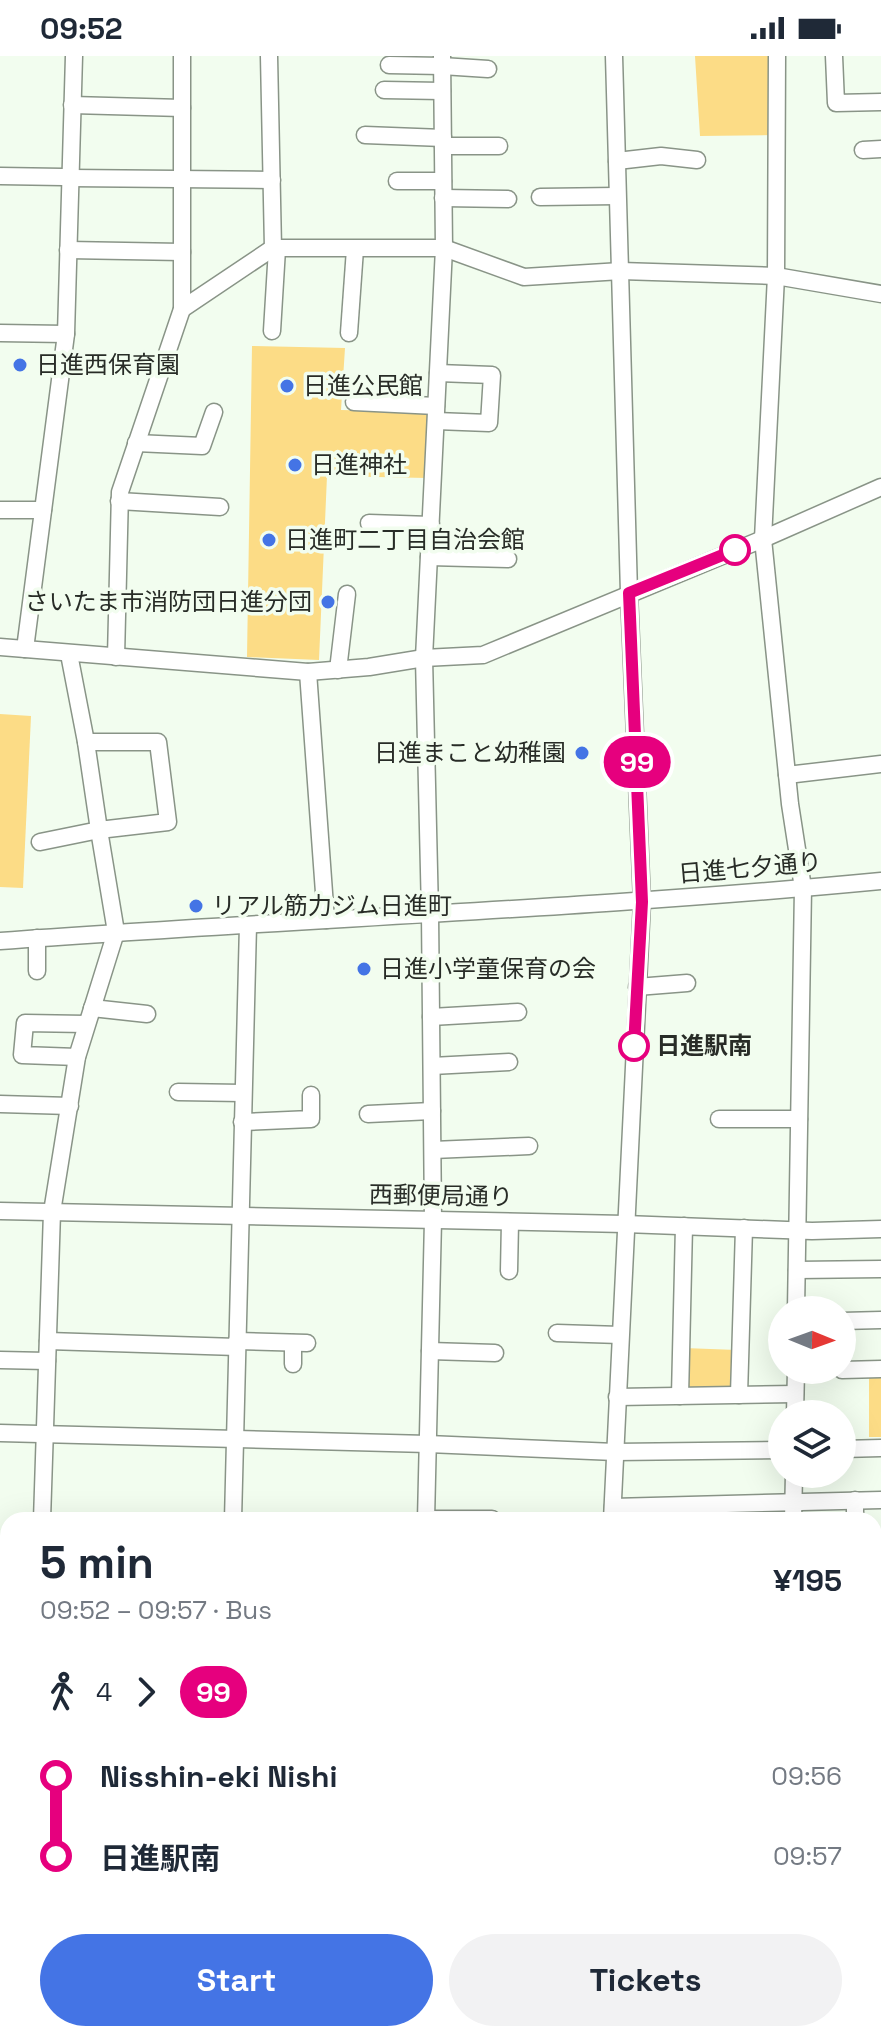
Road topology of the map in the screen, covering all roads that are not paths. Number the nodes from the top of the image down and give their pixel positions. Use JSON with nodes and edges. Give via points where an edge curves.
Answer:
{"nodes":[{"id":1,"x":74,"y":56,"type":"edge"},
{"id":2,"x":182,"y":56,"type":"edge"},
{"id":3,"x":269,"y":56,"type":"edge"},
{"id":4,"x":614,"y":56,"type":"edge"},
{"id":5,"x":777,"y":56,"type":"edge"},
{"id":6,"x":834,"y":56,"type":"edge"},
{"id":7,"x":442,"y":61,"type":"edge"},
{"id":8,"x":389,"y":65,"type":"dead end"},
{"id":9,"x":488,"y":69,"type":"dead end"},
{"id":10,"x":384,"y":90,"type":"dead end"},
{"id":11,"x":442,"y":91,"type":"junction"},
{"id":12,"x":881,"y":102,"type":"edge"},
{"id":13,"x":72,"y":105,"type":"junction"},
{"id":14,"x":182,"y":108,"type":"junction"},
{"id":15,"x":365,"y":135,"type":"dead end"},
{"id":16,"x":443,"y":142,"type":"junction"},
{"id":17,"x":499,"y":146,"type":"dead end"},
{"id":18,"x":881,"y":149,"type":"edge"},
{"id":19,"x":863,"y":150,"type":"dead end"},
{"id":20,"x":697,"y":160,"type":"dead end"},
{"id":21,"x":617,"y":161,"type":"junction"},
{"id":22,"x":0,"y":176,"type":"edge"},
{"id":23,"x":67,"y":178,"type":"junction"},
{"id":24,"x":182,"y":179,"type":"junction"},
{"id":25,"x":272,"y":180,"type":"junction"},
{"id":26,"x":397,"y":181,"type":"dead end"},
{"id":27,"x":443,"y":189,"type":"junction"},
{"id":28,"x":617,"y":196,"type":"junction"},
{"id":29,"x":540,"y":197,"type":"dead end"},
{"id":30,"x":508,"y":199,"type":"dead end"},
{"id":31,"x":275,"y":248,"type":"junction"},
{"id":32,"x":444,"y":248,"type":"junction"},
{"id":33,"x":355,"y":249,"type":"junction"},
{"id":34,"x":68,"y":250,"type":"junction"},
{"id":35,"x":182,"y":252,"type":"junction"},
{"id":36,"x":621,"y":271,"type":"junction"},
{"id":37,"x":776,"y":276,"type":"junction"},
{"id":38,"x":881,"y":294,"type":"edge"},
{"id":39,"x":182,"y":309,"type":"junction"},
{"id":40,"x":272,"y":331,"type":"dead end"},
{"id":41,"x":0,"y":333,"type":"edge"},
{"id":42,"x":349,"y":333,"type":"dead end"},
{"id":43,"x":66,"y":334,"type":"junction"},
{"id":44,"x":438,"y":373,"type":"junction"},
{"id":45,"x":354,"y":402,"type":"dead end"},
{"id":46,"x":214,"y":412,"type":"dead end"},
{"id":47,"x":436,"y":414,"type":"junction"},
{"id":48,"x":136,"y":443,"type":"junction"},
{"id":49,"x":881,"y":487,"type":"edge"},
{"id":50,"x":119,"y":501,"type":"junction"},
{"id":51,"x":220,"y":507,"type":"dead end"},
{"id":52,"x":0,"y":510,"type":"edge"},
{"id":53,"x":43,"y":510,"type":"junction"},
{"id":54,"x":369,"y":523,"type":"dead end"},
{"id":55,"x":431,"y":525,"type":"junction"},
{"id":56,"x":763,"y":539,"type":"junction"},
{"id":57,"x":429,"y":557,"type":"junction"},
{"id":58,"x":508,"y":559,"type":"dead end"},
{"id":59,"x":629,"y":593,"type":"junction"},
{"id":60,"x":347,"y":594,"type":"dead end"},
{"id":61,"x":0,"y":647,"type":"edge"},
{"id":62,"x":25,"y":649,"type":"junction"},
{"id":63,"x":69,"y":654,"type":"junction"},
{"id":64,"x":116,"y":657,"type":"junction"},
{"id":65,"x":424,"y":658,"type":"junction"},
{"id":66,"x":338,"y":670,"type":"junction"},
{"id":67,"x":308,"y":672,"type":"junction"},
{"id":68,"x":86,"y":742,"type":"junction"},
{"id":69,"x":881,"y":764,"type":"edge"},
{"id":70,"x":787,"y":775,"type":"junction"},
{"id":71,"x":99,"y":830,"type":"junction"},
{"id":72,"x":40,"y":842,"type":"dead end"},
{"id":73,"x":881,"y":881,"type":"edge"},
{"id":74,"x":803,"y":888,"type":"junction"},
{"id":75,"x":642,"y":902,"type":"junction"},
{"id":76,"x":430,"y":913,"type":"junction"},
{"id":77,"x":326,"y":920,"type":"junction"},
{"id":78,"x":248,"y":925,"type":"junction"},
{"id":79,"x":116,"y":932,"type":"junction"},
{"id":80,"x":37,"y":938,"type":"junction"},
{"id":81,"x":0,"y":941,"type":"edge"},
{"id":82,"x":37,"y":971,"type":"dead end"},
{"id":83,"x":687,"y":983,"type":"dead end"},
{"id":84,"x":637,"y":987,"type":"junction"},
{"id":85,"x":518,"y":1012,"type":"dead end"},
{"id":86,"x":147,"y":1014,"type":"dead end"},
{"id":87,"x":89,"y":1016,"type":"junction"},
{"id":88,"x":431,"y":1017,"type":"junction"},
{"id":89,"x":77,"y":1057,"type":"junction"},
{"id":90,"x":509,"y":1062,"type":"dead end"},
{"id":91,"x":432,"y":1066,"type":"junction"},
{"id":92,"x":178,"y":1092,"type":"dead end"},
{"id":93,"x":243,"y":1093,"type":"junction"},
{"id":94,"x":311,"y":1095,"type":"dead end"},
{"id":95,"x":0,"y":1104,"type":"edge"},
{"id":96,"x":70,"y":1106,"type":"junction"},
{"id":97,"x":432,"y":1111,"type":"junction"},
{"id":98,"x":368,"y":1114,"type":"dead end"},
{"id":99,"x":719,"y":1119,"type":"dead end"},
{"id":100,"x":799,"y":1119,"type":"junction"},
{"id":101,"x":242,"y":1122,"type":"junction"},
{"id":102,"x":529,"y":1146,"type":"dead end"},
{"id":103,"x":433,"y":1150,"type":"junction"},
{"id":104,"x":0,"y":1211,"type":"edge"},
{"id":105,"x":52,"y":1212,"type":"junction"},
{"id":106,"x":241,"y":1216,"type":"junction"},
{"id":107,"x":433,"y":1220,"type":"junction"},
{"id":108,"x":510,"y":1222,"type":"junction"},
{"id":109,"x":625,"y":1224,"type":"junction"},
{"id":110,"x":684,"y":1226,"type":"junction"},
{"id":111,"x":744,"y":1228,"type":"junction"},
{"id":112,"x":881,"y":1229,"type":"edge"},
{"id":113,"x":798,"y":1230,"type":"junction"},
{"id":114,"x":881,"y":1269,"type":"edge"},
{"id":115,"x":797,"y":1270,"type":"junction"},
{"id":116,"x":509,"y":1271,"type":"dead end"},
{"id":117,"x":796,"y":1296,"type":"edge"},
{"id":118,"x":881,"y":1320,"type":"edge"},
{"id":119,"x":856,"y":1321,"type":"edge"},
{"id":120,"x":557,"y":1333,"type":"dead end"},
{"id":121,"x":620,"y":1335,"type":"junction"},
{"id":122,"x":48,"y":1341,"type":"junction"},
{"id":123,"x":237,"y":1344,"type":"junction"},
{"id":124,"x":430,"y":1351,"type":"junction"},
{"id":125,"x":495,"y":1353,"type":"dead end"},
{"id":126,"x":0,"y":1360,"type":"edge"},
{"id":127,"x":47,"y":1361,"type":"junction"},
{"id":128,"x":293,"y":1364,"type":"dead end"},
{"id":129,"x":881,"y":1369,"type":"edge"},
{"id":130,"x":856,"y":1370,"type":"edge"},
{"id":131,"x":795,"y":1384,"type":"edge"},
{"id":132,"x":795,"y":1394,"type":"junction"},
{"id":133,"x":739,"y":1395,"type":"junction"},
{"id":134,"x":680,"y":1396,"type":"junction"},
{"id":135,"x":617,"y":1397,"type":"junction"},
{"id":136,"x":795,"y":1400,"type":"edge"},
{"id":137,"x":0,"y":1433,"type":"edge"},
{"id":138,"x":45,"y":1434,"type":"junction"},
{"id":139,"x":234,"y":1439,"type":"junction"},
{"id":140,"x":428,"y":1444,"type":"junction"},
{"id":141,"x":881,"y":1448,"type":"edge"},
{"id":142,"x":856,"y":1449,"type":"edge"},
{"id":143,"x":768,"y":1450,"type":"edge"},
{"id":144,"x":615,"y":1452,"type":"junction"},
{"id":145,"x":794,"y":1488,"type":"edge"},
{"id":146,"x":855,"y":1500,"type":"junction"},
{"id":147,"x":881,"y":1500,"type":"edge"},
{"id":148,"x":793,"y":1502,"type":"junction"},
{"id":149,"x":42,"y":1512,"type":"edge"},
{"id":150,"x":233,"y":1512,"type":"edge"},
{"id":151,"x":426,"y":1512,"type":"edge"},
{"id":152,"x":612,"y":1512,"type":"edge"},
{"id":153,"x":675,"y":1512,"type":"edge"},
{"id":154,"x":734,"y":1512,"type":"edge"},
{"id":155,"x":793,"y":1512,"type":"edge"},
{"id":156,"x":855,"y":1512,"type":"edge"}],
"edges":[{"from":1,"to":13,"type":"street"},
{"from":2,"to":14,"type":"street"},
{"from":3,"to":25,"type":"street"},
{"from":4,"to":21,"type":"street"},
{"from":5,"to":37,"type":"street"},
{"from":6,"to":12,"type":"street","via":[[836,103]]},
{"from":7,"to":8,"type":"street"},
{"from":7,"to":9,"type":"street"},
{"from":7,"to":11,"type":"street"},
{"from":10,"to":11,"type":"street"},
{"from":11,"to":16,"type":"street"},
{"from":13,"to":14,"type":"street"},
{"from":13,"to":23,"type":"street"},
{"from":14,"to":24,"type":"street"},
{"from":15,"to":16,"type":"street"},
{"from":16,"to":17,"type":"street"},
{"from":16,"to":27,"type":"street"},
{"from":18,"to":19,"type":"street"},
{"from":20,"to":21,"type":"street","via":[[661,156]]},
{"from":21,"to":28,"type":"street"},
{"from":22,"to":23,"type":"street"},
{"from":23,"to":24,"type":"street"},
{"from":23,"to":34,"type":"street"},
{"from":24,"to":25,"type":"street"},
{"from":24,"to":35,"type":"street"},
{"from":25,"to":31,"type":"street"},
{"from":26,"to":27,"type":"street"},
{"from":27,"to":30,"type":"street"},
{"from":27,"to":32,"type":"street"},
{"from":28,"to":29,"type":"street"},
{"from":28,"to":36,"type":"street"},
{"from":31,"to":33,"type":"street"},
{"from":31,"to":39,"type":"street"},
{"from":31,"to":40,"type":"street"},
{"from":32,"to":33,"type":"street"},
{"from":32,"to":36,"type":"street","via":[[524,277]]},
{"from":32,"to":44,"type":"street"},
{"from":33,"to":42,"type":"street"},
{"from":34,"to":35,"type":"street"},
{"from":34,"to":43,"type":"street"},
{"from":35,"to":39,"type":"street"},
{"from":36,"to":37,"type":"street"},
{"from":36,"to":59,"type":"street"},
{"from":37,"to":38,"type":"street"},
{"from":37,"to":56,"type":"street"},
{"from":39,"to":48,"type":"street"},
{"from":41,"to":43,"type":"street"},
{"from":43,"to":53,"type":"street"},
{"from":44,"to":47,"type":"street"},
{"from":44,"to":47,"type":"street","via":[[492,375],[489,423]]},
{"from":45,"to":47,"type":"street"},
{"from":46,"to":48,"type":"street","via":[[202,446]]},
{"from":47,"to":55,"type":"street"},
{"from":48,"to":50,"type":"street"},
{"from":49,"to":56,"type":"street"},
{"from":50,"to":51,"type":"street"},
{"from":50,"to":64,"type":"street"},
{"from":52,"to":53,"type":"street"},
{"from":53,"to":62,"type":"street"},
{"from":54,"to":55,"type":"street"},
{"from":55,"to":57,"type":"street"},
{"from":56,"to":59,"type":"street"},
{"from":56,"to":70,"type":"street"},
{"from":57,"to":58,"type":"street"},
{"from":57,"to":65,"type":"street"},
{"from":59,"to":65,"type":"street","via":[[483,655]]},
{"from":59,"to":75,"type":"street"},
{"from":60,"to":66,"type":"street"},
{"from":61,"to":62,"type":"street"},
{"from":62,"to":63,"type":"street"},
{"from":63,"to":64,"type":"street"},
{"from":63,"to":68,"type":"street"},
{"from":64,"to":67,"type":"street"},
{"from":65,"to":66,"type":"street"},
{"from":65,"to":76,"type":"street"},
{"from":66,"to":67,"type":"street"},
{"from":67,"to":77,"type":"street"},
{"from":68,"to":71,"type":"street"},
{"from":68,"to":71,"type":"street","via":[[158,742],[168,822]]},
{"from":69,"to":70,"type":"street"},
{"from":70,"to":74,"type":"street"},
{"from":71,"to":72,"type":"street"},
{"from":71,"to":79,"type":"street"},
{"from":73,"to":74,"type":"street","name":"日進七夕通り"},
{"from":74,"to":75,"type":"street","name":"日進七夕通り"},
{"from":74,"to":100,"type":"street"},
{"from":75,"to":76,"type":"street","name":"日進七夕通り"},
{"from":75,"to":84,"type":"street"},
{"from":76,"to":77,"type":"street","name":"日進七夕通り"},
{"from":76,"to":88,"type":"street"},
{"from":77,"to":78,"type":"street","name":"日進七夕通り"},
{"from":78,"to":79,"type":"street","name":"日進七夕通り"},
{"from":78,"to":93,"type":"street"},
{"from":79,"to":80,"type":"street","name":"日進七夕通り"},
{"from":79,"to":87,"type":"street"},
{"from":80,"to":81,"type":"street","name":"日進七夕通り"},
{"from":80,"to":82,"type":"street"},
{"from":83,"to":84,"type":"street"},
{"from":84,"to":109,"type":"street"},
{"from":85,"to":88,"type":"street"},
{"from":86,"to":87,"type":"street"},
{"from":87,"to":89,"type":"street"},
{"from":87,"to":89,"type":"street","via":[[25,1023],[22,1055]]},
{"from":88,"to":91,"type":"street"},
{"from":89,"to":96,"type":"street"},
{"from":90,"to":91,"type":"street"},
{"from":91,"to":97,"type":"street"},
{"from":92,"to":93,"type":"street"},
{"from":93,"to":101,"type":"street"},
{"from":94,"to":101,"type":"street","via":[[311,1119]]},
{"from":95,"to":96,"type":"street"},
{"from":96,"to":105,"type":"street"},
{"from":97,"to":98,"type":"street"},
{"from":97,"to":103,"type":"street"},
{"from":99,"to":100,"type":"street"},
{"from":100,"to":113,"type":"street"},
{"from":101,"to":106,"type":"street"},
{"from":102,"to":103,"type":"street"},
{"from":103,"to":107,"type":"street"},
{"from":104,"to":105,"type":"street","name":"西郵便局通り"},
{"from":105,"to":106,"type":"street","name":"西郵便局通り"},
{"from":105,"to":122,"type":"street"},
{"from":106,"to":107,"type":"street","name":"西郵便局通り"},
{"from":106,"to":123,"type":"street"},
{"from":107,"to":108,"type":"street","name":"西郵便局通り"},
{"from":107,"to":124,"type":"street"},
{"from":108,"to":109,"type":"street","name":"西郵便局通り"},
{"from":108,"to":116,"type":"street"},
{"from":109,"to":110,"type":"street","name":"西郵便局通り"},
{"from":109,"to":121,"type":"street"},
{"from":110,"to":111,"type":"street","name":"西郵便局通り"},
{"from":110,"to":134,"type":"street"},
{"from":111,"to":113,"type":"street","name":"西郵便局通り"},
{"from":111,"to":133,"type":"street"},
{"from":112,"to":113,"type":"street","name":"西郵便局通り"},
{"from":113,"to":115,"type":"street"},
{"from":114,"to":115,"type":"street"},
{"from":115,"to":117,"type":"street"},
{"from":118,"to":119,"type":"street"},
{"from":120,"to":121,"type":"street"},
{"from":121,"to":135,"type":"street"},
{"from":122,"to":123,"type":"street"},
{"from":122,"to":127,"type":"street"},
{"from":123,"to":128,"type":"street","via":[[300,1343]]},
{"from":123,"to":139,"type":"street"},
{"from":124,"to":125,"type":"street"},
{"from":124,"to":140,"type":"street"},
{"from":126,"to":127,"type":"street"},
{"from":127,"to":138,"type":"street"},
{"from":129,"to":130,"type":"street"},
{"from":131,"to":132,"type":"street"},
{"from":132,"to":133,"type":"street"},
{"from":132,"to":136,"type":"street"},
{"from":133,"to":134,"type":"street"},
{"from":134,"to":135,"type":"street"},
{"from":135,"to":144,"type":"street"},
{"from":137,"to":138,"type":"street"},
{"from":138,"to":139,"type":"street"},
{"from":138,"to":149,"type":"street"},
{"from":139,"to":140,"type":"street"},
{"from":139,"to":150,"type":"street"},
{"from":140,"to":144,"type":"street"},
{"from":140,"to":151,"type":"street"},
{"from":141,"to":142,"type":"street"},
{"from":143,"to":144,"type":"street"},
{"from":144,"to":152,"type":"street"},
{"from":145,"to":148,"type":"street"},
{"from":146,"to":147,"type":"street"},
{"from":146,"to":148,"type":"street"},
{"from":146,"to":156,"type":"street"},
{"from":148,"to":154,"type":"street"},
{"from":148,"to":155,"type":"street"},
{"from":153,"to":154,"type":"street"}]}
